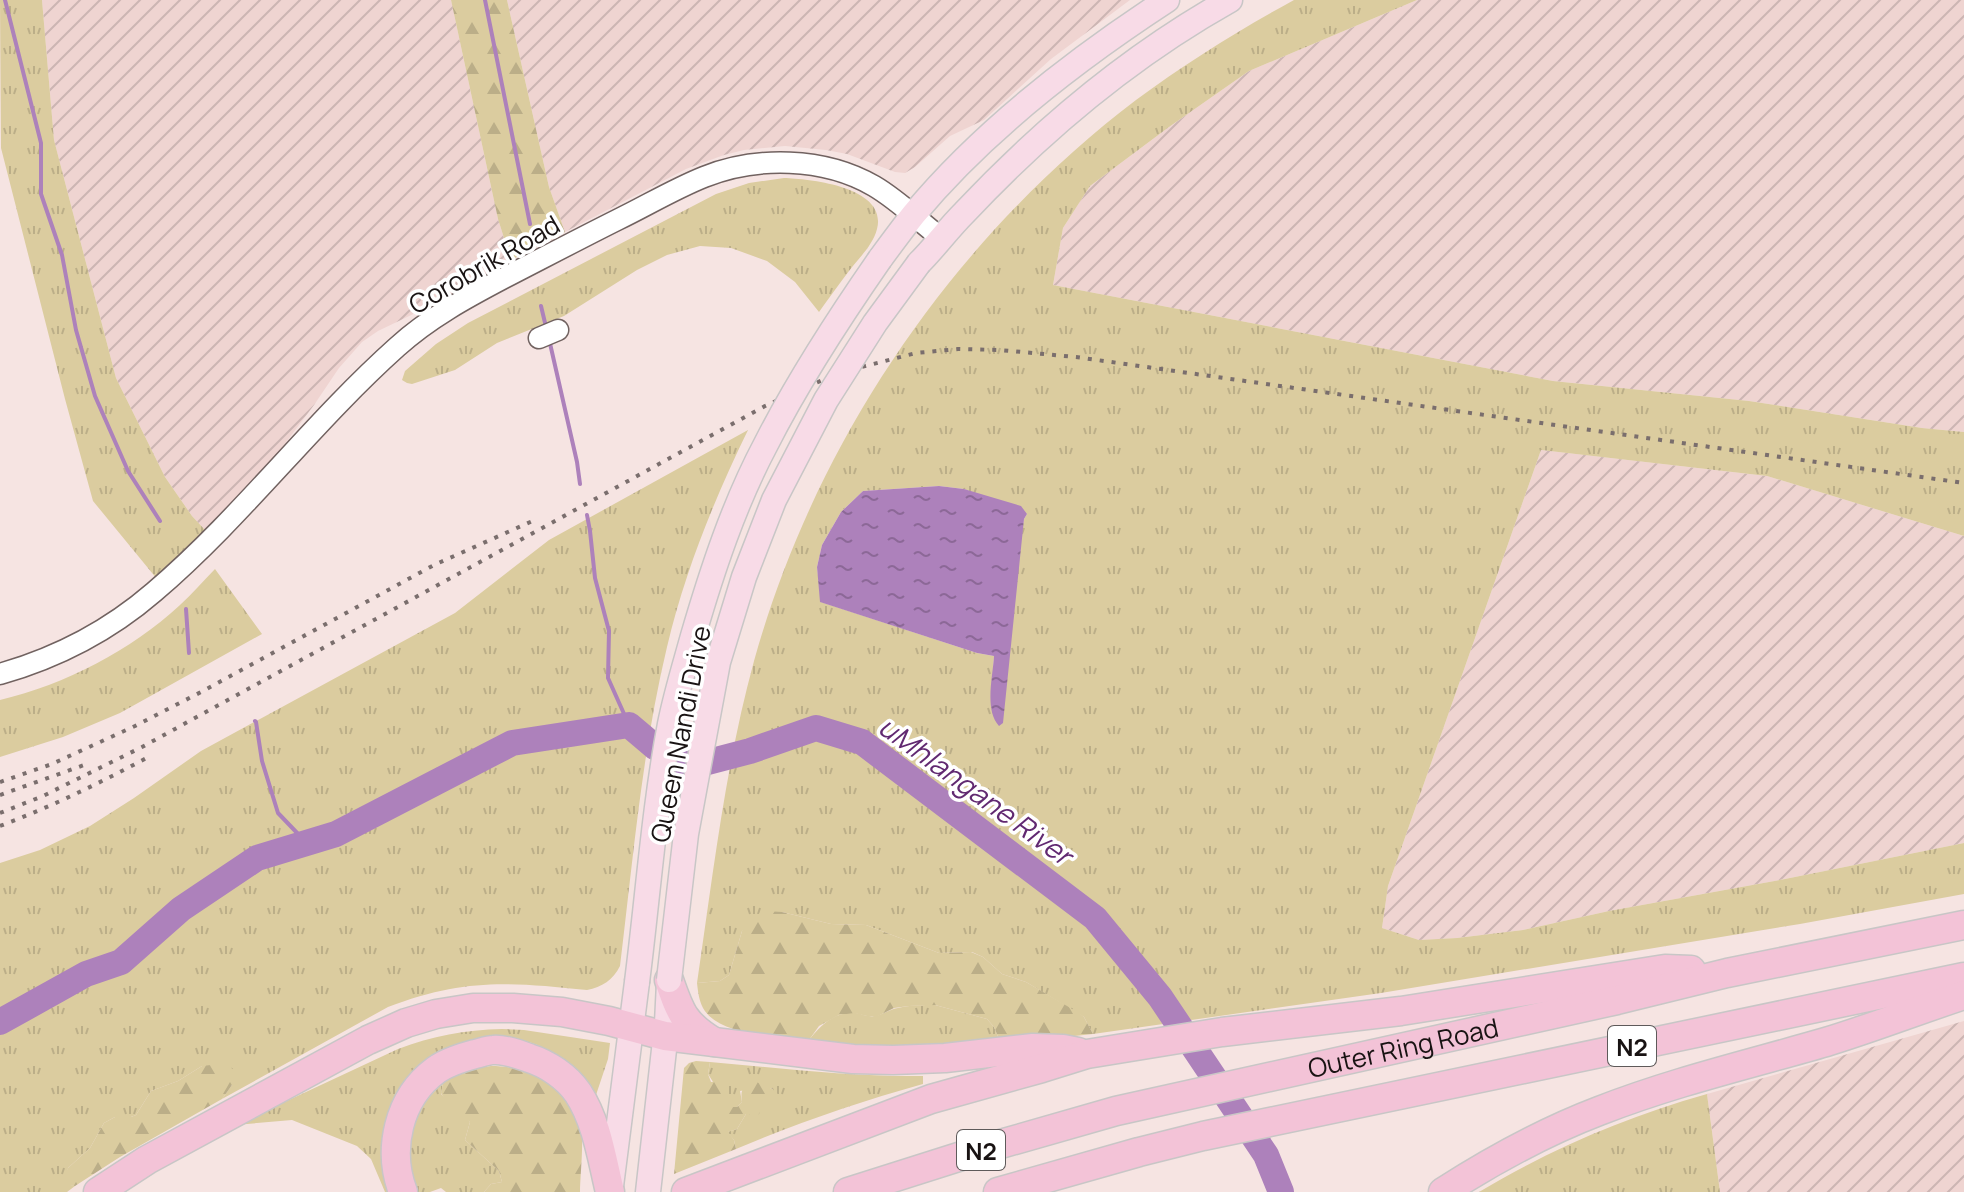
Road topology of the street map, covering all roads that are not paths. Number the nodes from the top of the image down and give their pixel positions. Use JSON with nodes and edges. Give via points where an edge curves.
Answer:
{"nodes":[{"id":1,"x":1167,"y":0,"type":"edge"},
{"id":2,"x":1230,"y":0,"type":"edge"},
{"id":3,"x":913,"y":215,"type":"junction"},
{"id":4,"x":941,"y":238,"type":"junction"},
{"id":5,"x":0,"y":674,"type":"edge"},
{"id":6,"x":1964,"y":925,"type":"edge"},
{"id":7,"x":1727,"y":973,"type":"junction"},
{"id":8,"x":1964,"y":977,"type":"edge"},
{"id":9,"x":669,"y":980,"type":"junction"},
{"id":10,"x":1964,"y":995,"type":"edge"},
{"id":11,"x":631,"y":1028,"type":"junction"},
{"id":12,"x":665,"y":1036,"type":"junction"},
{"id":13,"x":714,"y":1043,"type":"junction"},
{"id":14,"x":1096,"y":1052,"type":"junction"},
{"id":15,"x":649,"y":1186,"type":"edge"},
{"id":16,"x":98,"y":1192,"type":"edge"},
{"id":17,"x":403,"y":1192,"type":"edge"},
{"id":18,"x":610,"y":1192,"type":"edge"},
{"id":19,"x":686,"y":1192,"type":"edge"},
{"id":20,"x":848,"y":1192,"type":"edge"},
{"id":21,"x":998,"y":1192,"type":"edge"},
{"id":22,"x":1443,"y":1192,"type":"edge"}],
"edges":[{"from":1,"to":3,"type":"main road","name":"Queen Nandi Drive","via":[[1056,78]]},
{"from":2,"to":4,"type":"main road","name":"Queen Nandi Drive","via":[[1186,24],[1066,114]]},
{"from":3,"to":4,"type":"street","name":"Corobrik Road"},
{"from":3,"to":5,"type":"street","name":"Corobrik Road","via":[[874,186],[814,165],[741,167],[674,192],[431,320],[387,357],[152,594],[75,645]]},
{"from":3,"to":11,"type":"main road","name":"Queen Nandi Drive","bridge":true,"via":[[843,312],[765,445],[705,592],[670,722]]},
{"from":4,"to":9,"type":"main road","name":"Queen Nandi Drive","bridge":true,"via":[[875,323],[826,400],[774,500],[744,577],[706,723]]},
{"from":6,"to":7,"type":"highway","name":"Outer Ring Road","number":"N2"},
{"from":7,"to":14,"type":"highway","via":[[1665,969]]},
{"from":7,"to":20,"type":"highway","name":"Outer Ring Road","number":"N2","via":[[1116,1111]]},
{"from":8,"to":21,"type":"highway","name":"Outer Ring Road","number":"N2","via":[[1300,1115]]},
{"from":9,"to":12,"type":"main road","name":"Queen Nandi Drive"},
{"from":9,"to":13,"type":"highway","via":[[683,1016]]},
{"from":10,"to":22,"type":"highway","via":[[1598,1111],[1493,1161]]},
{"from":11,"to":12,"type":"highway"},
{"from":11,"to":16,"type":"highway","via":[[562,1012],[513,1008],[473,1008],[406,1023],[147,1160]]},
{"from":11,"to":18,"type":"main road","name":"Queen Nandi Drive"},
{"from":12,"to":13,"type":"highway"},
{"from":12,"to":15,"type":"main road","name":"Queen Nandi Drive"},
{"from":13,"to":14,"type":"highway","via":[[893,1060],[1033,1048]]},
{"from":14,"to":19,"type":"highway","via":[[931,1099]]},
{"from":17,"to":18,"type":"highway","via":[[395,1159],[408,1102],[437,1069],[493,1050],[539,1061],[576,1090],[589,1110]]}]}
